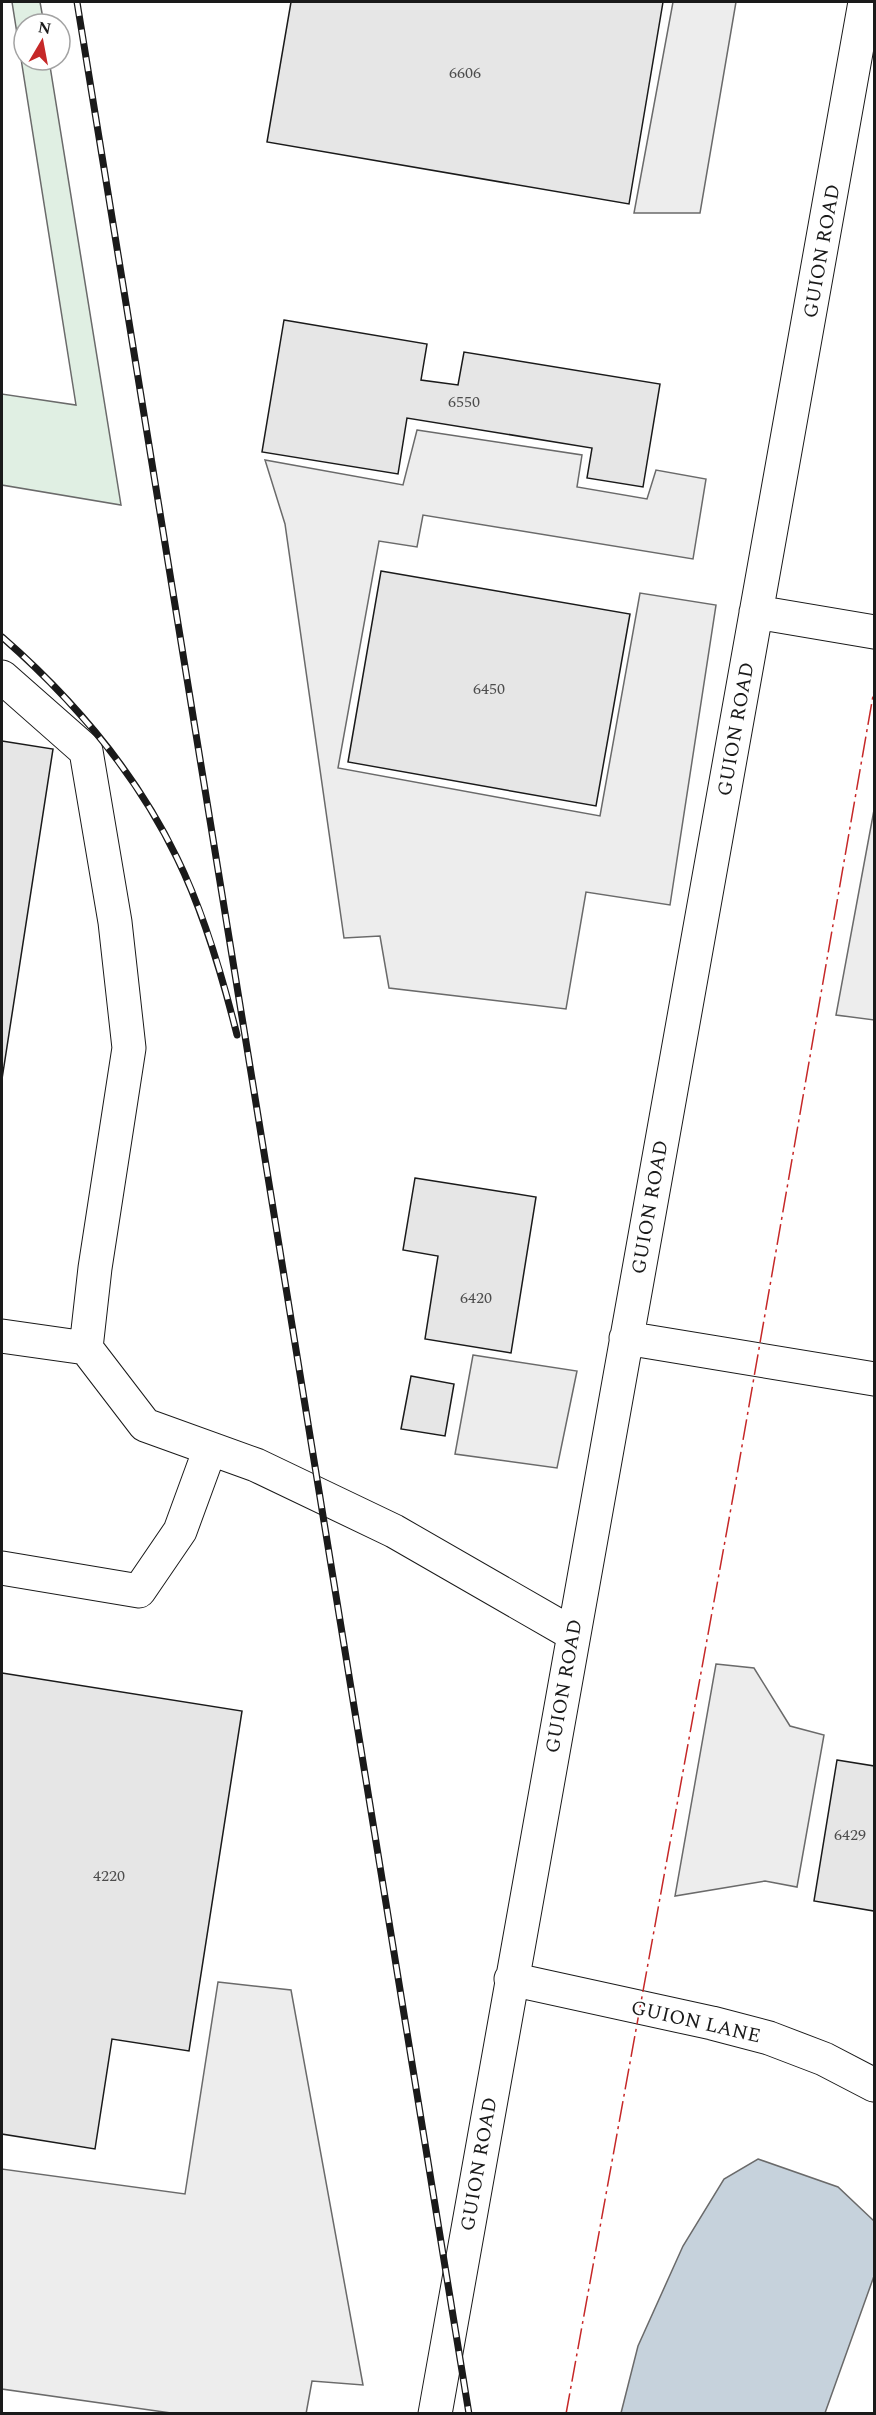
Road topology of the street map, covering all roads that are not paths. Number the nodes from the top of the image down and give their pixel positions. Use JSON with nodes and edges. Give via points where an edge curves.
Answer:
{"nodes":[{"id":1,"x":865,"y":2,"type":"edge"},
{"id":2,"x":756,"y":612,"type":"junction"},
{"id":3,"x":874,"y":632,"type":"edge"},
{"id":4,"x":2,"y":677,"type":"edge"},
{"id":5,"x":2,"y":706,"type":"edge"},
{"id":6,"x":43,"y":713,"type":"junction"},
{"id":7,"x":2,"y":1336,"type":"edge"},
{"id":8,"x":626,"y":1338,"type":"junction"},
{"id":9,"x":86,"y":1348,"type":"junction"},
{"id":10,"x":874,"y":1379,"type":"edge"},
{"id":11,"x":210,"y":1449,"type":"junction"},
{"id":12,"x":2,"y":1568,"type":"edge"},
{"id":13,"x":573,"y":1634,"type":"junction"},
{"id":14,"x":511,"y":1979,"type":"junction"},
{"id":15,"x":874,"y":2085,"type":"edge"},
{"id":16,"x":435,"y":2414,"type":"edge"}],
"edges":[{"from":1,"to":2,"type":"street","name":"GUION ROAD"},
{"from":2,"to":3,"type":"street"},
{"from":2,"to":8,"type":"street","name":"GUION ROAD"},
{"from":4,"to":6,"type":"street"},
{"from":5,"to":6,"type":"street"},
{"from":6,"to":9,"type":"street","via":[[86,751],[115,922],[129,1048]]},
{"from":7,"to":9,"type":"street"},
{"from":8,"to":10,"type":"street"},
{"from":8,"to":13,"type":"street","name":"GUION ROAD"},
{"from":9,"to":11,"type":"street","via":[[145,1425]]},
{"from":11,"to":12,"type":"street","via":[[180,1531],[139,1591]]},
{"from":11,"to":13,"type":"street","via":[[281,1476],[394,1531]]},
{"from":13,"to":14,"type":"street","name":"GUION ROAD"},
{"from":14,"to":15,"type":"street","name":"GUION LANE","via":[[769,2038]]},
{"from":14,"to":16,"type":"street","name":"GUION ROAD"}]}
